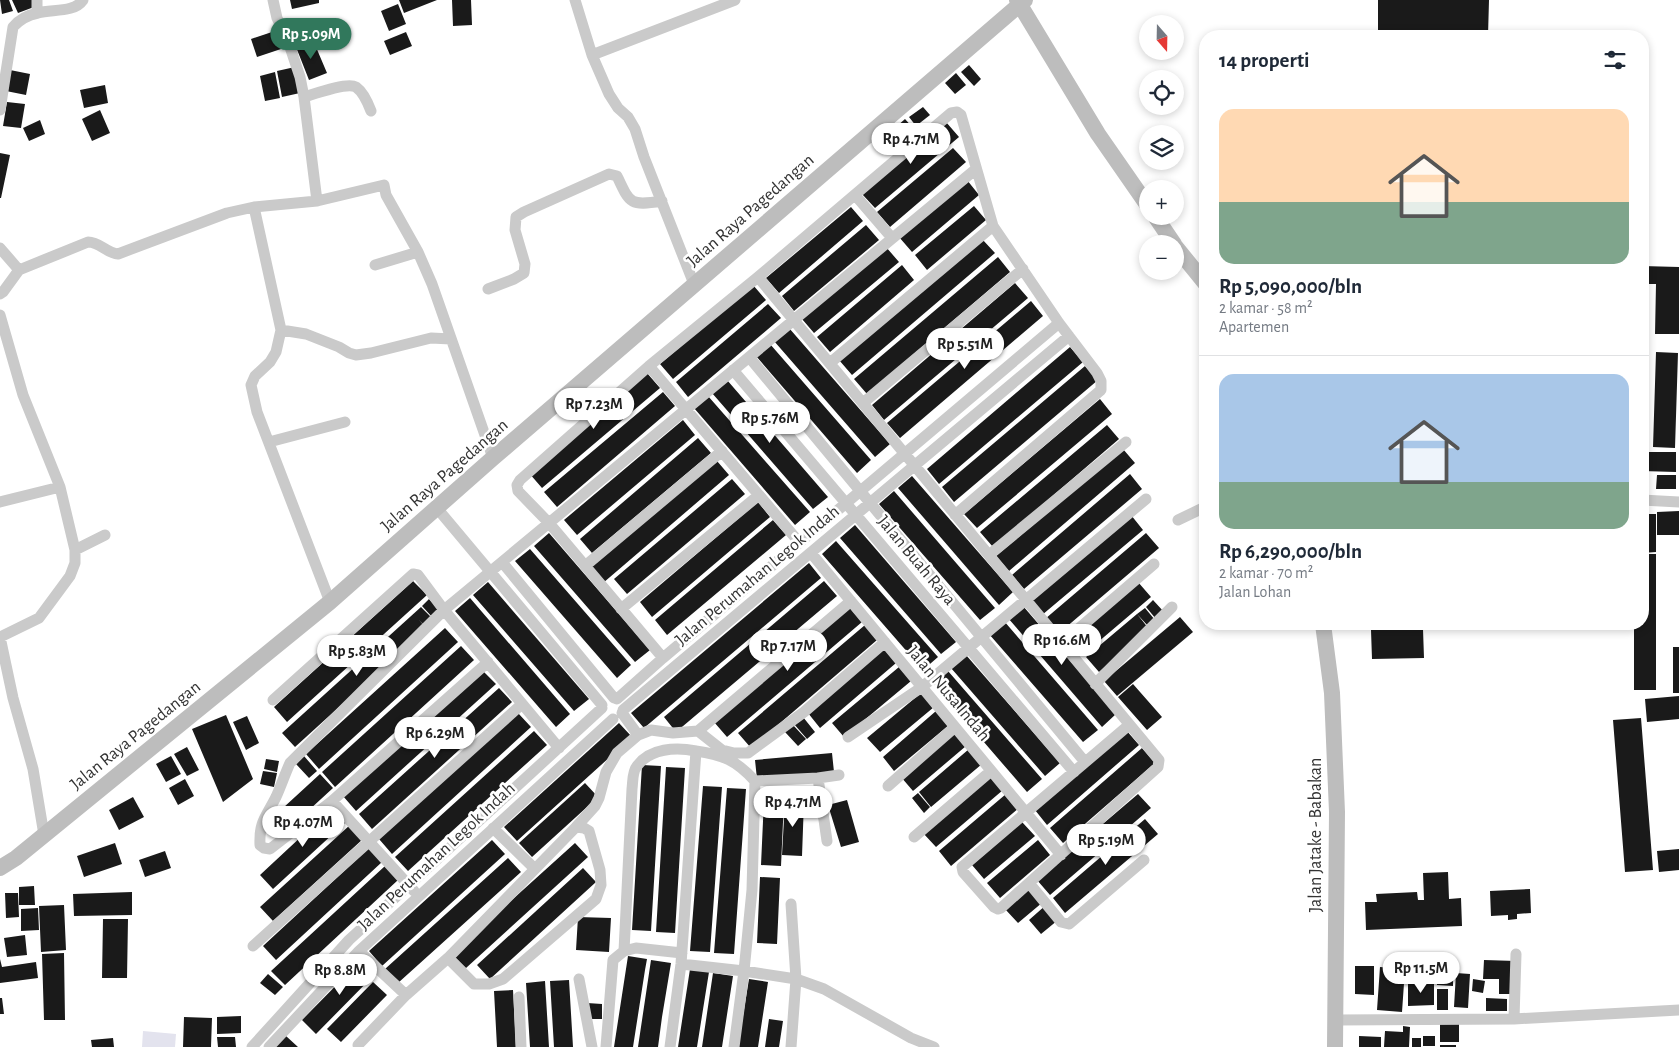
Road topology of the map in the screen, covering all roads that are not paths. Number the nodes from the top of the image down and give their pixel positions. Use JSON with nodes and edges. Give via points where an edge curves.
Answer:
{"nodes":[{"id":1,"x":37,"y":0,"type":"edge"},
{"id":2,"x":83,"y":0,"type":"edge"},
{"id":3,"x":272,"y":0,"type":"edge"},
{"id":4,"x":575,"y":0,"type":"edge"},
{"id":5,"x":735,"y":0,"type":"edge"},
{"id":6,"x":1021,"y":2,"type":"edge"},
{"id":7,"x":37,"y":13,"type":"junction"},
{"id":8,"x":592,"y":55,"type":"junction"},
{"id":9,"x":304,"y":97,"type":"junction"},
{"id":10,"x":0,"y":110,"type":"edge"},
{"id":11,"x":371,"y":111,"type":"dead end"},
{"id":12,"x":976,"y":169,"type":"junction"},
{"id":13,"x":1139,"y":193,"type":"edge"},
{"id":14,"x":855,"y":195,"type":"junction"},
{"id":15,"x":317,"y":201,"type":"junction"},
{"id":16,"x":662,"y":201,"type":"junction"},
{"id":17,"x":254,"y":206,"type":"junction"},
{"id":18,"x":993,"y":226,"type":"junction"},
{"id":19,"x":892,"y":238,"type":"junction"},
{"id":20,"x":0,"y":248,"type":"edge"},
{"id":21,"x":418,"y":252,"type":"junction"},
{"id":22,"x":1184,"y":257,"type":"edge"},
{"id":23,"x":375,"y":265,"type":"dead end"},
{"id":24,"x":1023,"y":269,"type":"junction"},
{"id":25,"x":19,"y":270,"type":"junction"},
{"id":26,"x":1199,"y":276,"type":"edge"},
{"id":27,"x":758,"y":277,"type":"junction"},
{"id":28,"x":694,"y":284,"type":"junction"},
{"id":29,"x":488,"y":289,"type":"dead end"},
{"id":30,"x":0,"y":294,"type":"edge"},
{"id":31,"x":0,"y":315,"type":"edge"},
{"id":32,"x":794,"y":320,"type":"junction"},
{"id":33,"x":1058,"y":323,"type":"junction"},
{"id":34,"x":281,"y":330,"type":"junction"},
{"id":35,"x":1069,"y":336,"type":"junction"},
{"id":36,"x":451,"y":339,"type":"junction"},
{"id":37,"x":749,"y":357,"type":"junction"},
{"id":38,"x":830,"y":363,"type":"junction"},
{"id":39,"x":649,"y":366,"type":"junction"},
{"id":40,"x":733,"y":370,"type":"junction"},
{"id":41,"x":863,"y":404,"type":"junction"},
{"id":42,"x":686,"y":410,"type":"junction"},
{"id":43,"x":346,"y":422,"type":"dead end"},
{"id":44,"x":268,"y":442,"type":"junction"},
{"id":45,"x":1126,"y":442,"type":"dead end"},
{"id":46,"x":722,"y":451,"type":"junction"},
{"id":47,"x":904,"y":453,"type":"junction"},
{"id":48,"x":492,"y":458,"type":"junction"},
{"id":49,"x":914,"y":466,"type":"junction"},
{"id":50,"x":60,"y":487,"type":"junction"},
{"id":51,"x":860,"y":491,"type":"junction"},
{"id":52,"x":759,"y":495,"type":"junction"},
{"id":53,"x":1146,"y":499,"type":"dead end"},
{"id":54,"x":1649,"y":500,"type":"edge"},
{"id":55,"x":0,"y":502,"type":"edge"},
{"id":56,"x":1679,"y":502,"type":"edge"},
{"id":57,"x":846,"y":503,"type":"junction"},
{"id":58,"x":870,"y":503,"type":"junction"},
{"id":59,"x":436,"y":508,"type":"junction"},
{"id":60,"x":1199,"y":510,"type":"edge"},
{"id":61,"x":856,"y":515,"type":"junction"},
{"id":62,"x":955,"y":515,"type":"junction"},
{"id":63,"x":1178,"y":520,"type":"dead end"},
{"id":64,"x":549,"y":523,"type":"junction"},
{"id":65,"x":104,"y":535,"type":"dead end"},
{"id":66,"x":799,"y":542,"type":"junction"},
{"id":67,"x":75,"y":550,"type":"junction"},
{"id":68,"x":811,"y":553,"type":"junction"},
{"id":69,"x":989,"y":555,"type":"junction"},
{"id":70,"x":502,"y":562,"type":"junction"},
{"id":71,"x":1154,"y":564,"type":"dead end"},
{"id":72,"x":585,"y":566,"type":"junction"},
{"id":73,"x":490,"y":572,"type":"junction"},
{"id":74,"x":1026,"y":600,"type":"junction"},
{"id":75,"x":851,"y":601,"type":"junction"},
{"id":76,"x":330,"y":602,"type":"junction"},
{"id":77,"x":1172,"y":607,"type":"dead end"},
{"id":78,"x":621,"y":609,"type":"junction"},
{"id":79,"x":444,"y":610,"type":"junction"},
{"id":80,"x":1324,"y":630,"type":"edge"},
{"id":81,"x":0,"y":637,"type":"edge"},
{"id":82,"x":981,"y":637,"type":"junction"},
{"id":83,"x":885,"y":642,"type":"junction"},
{"id":84,"x":1062,"y":643,"type":"junction"},
{"id":85,"x":968,"y":648,"type":"junction"},
{"id":86,"x":663,"y":658,"type":"junction"},
{"id":87,"x":488,"y":662,"type":"junction"},
{"id":88,"x":1095,"y":684,"type":"junction"},
{"id":89,"x":922,"y":687,"type":"junction"},
{"id":90,"x":615,"y":698,"type":"junction"},
{"id":91,"x":273,"y":700,"type":"dead end"},
{"id":92,"x":522,"y":704,"type":"junction"},
{"id":93,"x":602,"y":706,"type":"junction"},
{"id":94,"x":619,"y":714,"type":"junction"},
{"id":95,"x":1129,"y":725,"type":"junction"},
{"id":96,"x":955,"y":727,"type":"junction"},
{"id":97,"x":698,"y":731,"type":"junction"},
{"id":98,"x":638,"y":735,"type":"junction"},
{"id":99,"x":848,"y":737,"type":"dead end"},
{"id":100,"x":559,"y":748,"type":"junction"},
{"id":101,"x":696,"y":751,"type":"junction"},
{"id":102,"x":1085,"y":762,"type":"junction"},
{"id":103,"x":991,"y":771,"type":"junction"},
{"id":104,"x":1074,"y":772,"type":"junction"},
{"id":105,"x":839,"y":775,"type":"dead end"},
{"id":106,"x":818,"y":778,"type":"junction"},
{"id":107,"x":755,"y":781,"type":"junction"},
{"id":108,"x":888,"y":786,"type":"dead end"},
{"id":109,"x":332,"y":801,"type":"junction"},
{"id":110,"x":1026,"y":813,"type":"junction"},
{"id":111,"x":576,"y":827,"type":"junction"},
{"id":112,"x":493,"y":828,"type":"junction"},
{"id":113,"x":44,"y":835,"type":"junction"},
{"id":114,"x":914,"y":837,"type":"dead end"},
{"id":115,"x":827,"y":841,"type":"dead end"},
{"id":116,"x":370,"y":842,"type":"junction"},
{"id":117,"x":1061,"y":855,"type":"junction"},
{"id":118,"x":1144,"y":860,"type":"dead end"},
{"id":119,"x":0,"y":868,"type":"edge"},
{"id":120,"x":535,"y":869,"type":"junction"},
{"id":121,"x":1029,"y":883,"type":"junction"},
{"id":122,"x":409,"y":885,"type":"junction"},
{"id":123,"x":419,"y":896,"type":"junction"},
{"id":124,"x":791,"y":904,"type":"dead end"},
{"id":125,"x":253,"y":946,"type":"dead end"},
{"id":126,"x":359,"y":951,"type":"junction"},
{"id":127,"x":624,"y":951,"type":"junction"},
{"id":128,"x":1516,"y":954,"type":"dead end"},
{"id":129,"x":448,"y":958,"type":"junction"},
{"id":130,"x":681,"y":959,"type":"junction"},
{"id":131,"x":744,"y":971,"type":"junction"},
{"id":132,"x":579,"y":979,"type":"dead end"},
{"id":133,"x":796,"y":979,"type":"junction"},
{"id":134,"x":406,"y":994,"type":"junction"},
{"id":135,"x":519,"y":997,"type":"dead end"},
{"id":136,"x":1679,"y":1010,"type":"edge"},
{"id":137,"x":1514,"y":1019,"type":"junction"},
{"id":138,"x":1336,"y":1020,"type":"junction"},
{"id":139,"x":358,"y":1045,"type":"dead end"},
{"id":140,"x":252,"y":1047,"type":"edge"},
{"id":141,"x":269,"y":1047,"type":"edge"},
{"id":142,"x":521,"y":1047,"type":"edge"},
{"id":143,"x":592,"y":1047,"type":"edge"},
{"id":144,"x":606,"y":1047,"type":"edge"},
{"id":145,"x":670,"y":1047,"type":"edge"},
{"id":146,"x":734,"y":1047,"type":"edge"},
{"id":147,"x":792,"y":1047,"type":"edge"},
{"id":148,"x":934,"y":1047,"type":"edge"},
{"id":149,"x":1335,"y":1047,"type":"edge"}],
"edges":[{"from":1,"to":7,"type":"street"},
{"from":2,"to":7,"type":"street","via":[[78,6]]},
{"from":3,"to":9,"type":"street"},
{"from":4,"to":8,"type":"street"},
{"from":5,"to":8,"type":"street"},
{"from":6,"to":13,"type":"street","via":[[1098,134]]},
{"from":6,"to":28,"type":"street","name":"Jalan Raya Pagedangan"},
{"from":7,"to":10,"type":"street","via":[[20,20],[13,27]]},
{"from":8,"to":16,"type":"street","via":[[609,94],[635,129]]},
{"from":9,"to":11,"type":"street","via":[[356,87]]},
{"from":9,"to":15,"type":"street"},
{"from":12,"to":14,"type":"street","name":"Jalan Perumahan Legok Indah","via":[[961,116],[951,113]]},
{"from":12,"to":18,"type":"street","name":"Jalan Perumahan Legok Indah"},
{"from":12,"to":19,"type":"street"},
{"from":14,"to":19,"type":"street"},
{"from":14,"to":27,"type":"street","name":"Jalan Perumahan Legok Indah"},
{"from":15,"to":17,"type":"street"},
{"from":15,"to":21,"type":"street","via":[[384,185],[390,204]]},
{"from":16,"to":28,"type":"street"},
{"from":16,"to":29,"type":"street","via":[[633,203],[617,176],[609,174],[524,212],[516,217],[515,230],[525,264],[524,273]]},
{"from":17,"to":25,"type":"street","via":[[118,254],[88,242]]},
{"from":17,"to":34,"type":"street"},
{"from":18,"to":24,"type":"street","name":"Jalan Perumahan Legok Indah"},
{"from":18,"to":38,"type":"street"},
{"from":19,"to":32,"type":"street"},
{"from":20,"to":25,"type":"street"},
{"from":21,"to":23,"type":"street"},
{"from":21,"to":36,"type":"street"},
{"from":22,"to":26,"type":"street"},
{"from":24,"to":33,"type":"street","name":"Jalan Perumahan Legok Indah"},
{"from":24,"to":41,"type":"street"},
{"from":25,"to":30,"type":"street"},
{"from":27,"to":32,"type":"street"},
{"from":27,"to":39,"type":"street","name":"Jalan Perumahan Legok Indah"},
{"from":28,"to":48,"type":"street","name":"Jalan Raya Pagedangan"},
{"from":31,"to":50,"type":"street","via":[[23,395]]},
{"from":32,"to":37,"type":"street"},
{"from":32,"to":38,"type":"street"},
{"from":33,"to":35,"type":"street","name":"Jalan Perumahan Legok Indah"},
{"from":33,"to":47,"type":"street","name":"Jalan Perumahan Legok Indah"},
{"from":34,"to":36,"type":"street","via":[[306,334],[356,355],[431,338]]},
{"from":34,"to":44,"type":"street","via":[[276,352],[251,385]]},
{"from":35,"to":49,"type":"street","name":"Jalan Perumahan Legok Indah"},
{"from":35,"to":62,"type":"street","name":"Jalan Perumahan Legok Indah","via":[[1097,372],[1101,390]]},
{"from":36,"to":48,"type":"street"},
{"from":37,"to":40,"type":"street"},
{"from":37,"to":51,"type":"street","name":"Jalan Buah Raya"},
{"from":38,"to":41,"type":"street"},
{"from":39,"to":42,"type":"street","name":"Jalan Perumahan Legok Indah"},
{"from":39,"to":64,"type":"street","name":"Jalan Perumahan Legok Indah","via":[[517,484],[518,491]]},
{"from":40,"to":42,"type":"street"},
{"from":40,"to":57,"type":"street","name":"Jalan Buah Raya"},
{"from":41,"to":47,"type":"street"},
{"from":42,"to":46,"type":"street","name":"Jalan Perumahan Legok Indah"},
{"from":42,"to":64,"type":"street"},
{"from":43,"to":44,"type":"street"},
{"from":44,"to":76,"type":"street"},
{"from":45,"to":69,"type":"street"},
{"from":46,"to":52,"type":"street","name":"Jalan Perumahan Legok Indah"},
{"from":46,"to":72,"type":"street"},
{"from":47,"to":49,"type":"street"},
{"from":47,"to":51,"type":"street","name":"Jalan Perumahan Legok Indah"},
{"from":48,"to":59,"type":"street","name":"Jalan Raya Pagedangan"},
{"from":49,"to":58,"type":"street","name":"Jalan Perumahan Legok Indah"},
{"from":49,"to":62,"type":"street"},
{"from":50,"to":55,"type":"street"},
{"from":50,"to":67,"type":"street"},
{"from":51,"to":57,"type":"street","name":"Jalan Perumahan Legok Indah"},
{"from":51,"to":58,"type":"street","name":"Jalan Buah Raya"},
{"from":52,"to":66,"type":"street","name":"Jalan Perumahan Legok Indah"},
{"from":52,"to":78,"type":"street"},
{"from":53,"to":74,"type":"street"},
{"from":54,"to":56,"type":"street"},
{"from":57,"to":61,"type":"street","name":"Jalan Buah Raya"},
{"from":57,"to":66,"type":"street","name":"Jalan Perumahan Legok Indah"},
{"from":58,"to":61,"type":"street","name":"Jalan Perumahan Legok Indah"},
{"from":58,"to":82,"type":"street","name":"Jalan Buah Raya"},
{"from":59,"to":73,"type":"street"},
{"from":59,"to":76,"type":"street","name":"Jalan Raya Pagedangan"},
{"from":60,"to":63,"type":"street"},
{"from":61,"to":68,"type":"street","name":"Jalan Perumahan Legok Indah"},
{"from":61,"to":85,"type":"street","name":"Jalan Buah Raya"},
{"from":62,"to":69,"type":"street"},
{"from":64,"to":70,"type":"street"},
{"from":64,"to":72,"type":"street","name":"Jalan Perumahan Legok Indah"},
{"from":65,"to":67,"type":"street"},
{"from":66,"to":86,"type":"street","name":"Jalan Perumahan Legok Indah"},
{"from":67,"to":81,"type":"street","via":[[70,576],[39,618]]},
{"from":68,"to":75,"type":"street","name":"Jalan Nusa Indah"},
{"from":68,"to":94,"type":"street","name":"Jalan Perumahan Legok Indah"},
{"from":69,"to":74,"type":"street"},
{"from":70,"to":73,"type":"street"},
{"from":70,"to":90,"type":"street"},
{"from":71,"to":84,"type":"street"},
{"from":72,"to":78,"type":"street","name":"Jalan Perumahan Legok Indah"},
{"from":73,"to":79,"type":"street"},
{"from":73,"to":93,"type":"street"},
{"from":74,"to":82,"type":"street"},
{"from":74,"to":84,"type":"street"},
{"from":75,"to":83,"type":"street","name":"Jalan Nusa Indah"},
{"from":75,"to":97,"type":"street"},
{"from":76,"to":113,"type":"street","name":"Jalan Raya Pagedangan"},
{"from":77,"to":88,"type":"street"},
{"from":78,"to":86,"type":"street","name":"Jalan Perumahan Legok Indah"},
{"from":79,"to":87,"type":"street"},
{"from":79,"to":91,"type":"street","via":[[418,575],[413,574]]},
{"from":79,"to":109,"type":"street","via":[[290,763],[262,822],[260,845],[270,848]]},
{"from":80,"to":138,"type":"street","name":"Jalan Jatake - Babakan","via":[[1332,693],[1337,812]]},
{"from":81,"to":113,"type":"street","via":[[12,698],[33,769]]},
{"from":82,"to":85,"type":"street"},
{"from":82,"to":102,"type":"street","name":"Jalan Buah Raya"},
{"from":83,"to":89,"type":"street","name":"Jalan Nusa Indah"},
{"from":83,"to":97,"type":"street","via":[[804,712],[748,752],[722,750]]},
{"from":84,"to":88,"type":"street"},
{"from":85,"to":89,"type":"street"},
{"from":85,"to":104,"type":"street","name":"Jalan Buah Raya"},
{"from":86,"to":90,"type":"street","name":"Jalan Perumahan Legok Indah"},
{"from":87,"to":92,"type":"street"},
{"from":87,"to":109,"type":"street"},
{"from":88,"to":95,"type":"street"},
{"from":89,"to":96,"type":"street","name":"Jalan Nusa Indah"},
{"from":89,"to":99,"type":"street"},
{"from":90,"to":93,"type":"street","via":[[607,699]]},
{"from":90,"to":94,"type":"street","via":[[622,704]]},
{"from":92,"to":100,"type":"street"},
{"from":92,"to":116,"type":"street"},
{"from":93,"to":94,"type":"street","via":[[606,717]]},
{"from":93,"to":100,"type":"street","name":"Jalan Perumahan Legok Indah"},
{"from":94,"to":98,"type":"street"},
{"from":94,"to":112,"type":"street","name":"Jalan Perumahan Legok Indah"},
{"from":95,"to":102,"type":"street"},
{"from":95,"to":117,"type":"street","via":[[1158,757],[1158,767]]},
{"from":96,"to":103,"type":"street","name":"Jalan Nusa Indah"},
{"from":96,"to":108,"type":"street"},
{"from":97,"to":98,"type":"street","via":[[673,733],[651,730]]},
{"from":98,"to":111,"type":"street","via":[[617,753],[606,772],[596,806]]},
{"from":100,"to":122,"type":"street","name":"Jalan Perumahan Legok Indah"},
{"from":101,"to":107,"type":"street","via":[[730,759]]},
{"from":101,"to":127,"type":"street","via":[[660,750],[634,770]]},
{"from":101,"to":130,"type":"street"},
{"from":102,"to":104,"type":"street"},
{"from":103,"to":110,"type":"street","name":"Jalan Nusa Indah"},
{"from":103,"to":114,"type":"street"},
{"from":104,"to":110,"type":"street"},
{"from":105,"to":106,"type":"street"},
{"from":106,"to":107,"type":"street"},
{"from":106,"to":115,"type":"street"},
{"from":107,"to":131,"type":"street","via":[[752,890]]},
{"from":109,"to":116,"type":"street"},
{"from":110,"to":117,"type":"street","name":"Jalan Nusa Indah"},
{"from":110,"to":121,"type":"street","via":[[962,869],[998,909]]},
{"from":111,"to":120,"type":"street"},
{"from":111,"to":129,"type":"street","via":[[589,832],[600,870],[601,885],[596,899],[503,979],[489,984],[474,984]]},
{"from":112,"to":120,"type":"street"},
{"from":112,"to":123,"type":"street","name":"Jalan Perumahan Legok Indah"},
{"from":113,"to":119,"type":"street","name":"Jalan Raya Pagedangan"},
{"from":116,"to":122,"type":"street"},
{"from":116,"to":125,"type":"street"},
{"from":117,"to":121,"type":"street"},
{"from":118,"to":121,"type":"street","via":[[1069,924],[1061,922]]},
{"from":120,"to":129,"type":"street"},
{"from":122,"to":123,"type":"street"},
{"from":122,"to":140,"type":"street","name":"Jalan Perumahan Legok Indah","via":[[349,940]]},
{"from":123,"to":126,"type":"street","name":"Jalan Perumahan Legok Indah"},
{"from":124,"to":133,"type":"street"},
{"from":126,"to":134,"type":"street"},
{"from":126,"to":141,"type":"street","name":"Jalan Perumahan Legok Indah"},
{"from":127,"to":130,"type":"street","via":[[636,948]]},
{"from":127,"to":144,"type":"street","via":[[613,960]]},
{"from":128,"to":137,"type":"street"},
{"from":129,"to":134,"type":"street"},
{"from":130,"to":131,"type":"street"},
{"from":130,"to":145,"type":"street"},
{"from":131,"to":133,"type":"street"},
{"from":131,"to":146,"type":"street"},
{"from":132,"to":143,"type":"street"},
{"from":133,"to":147,"type":"street"},
{"from":133,"to":148,"type":"street","via":[[824,989],[911,1038]]},
{"from":134,"to":139,"type":"street"},
{"from":135,"to":142,"type":"street"},
{"from":136,"to":137,"type":"street"},
{"from":137,"to":138,"type":"street"},
{"from":138,"to":149,"type":"street","name":"Jalan Jatake - Babakan"}]}
